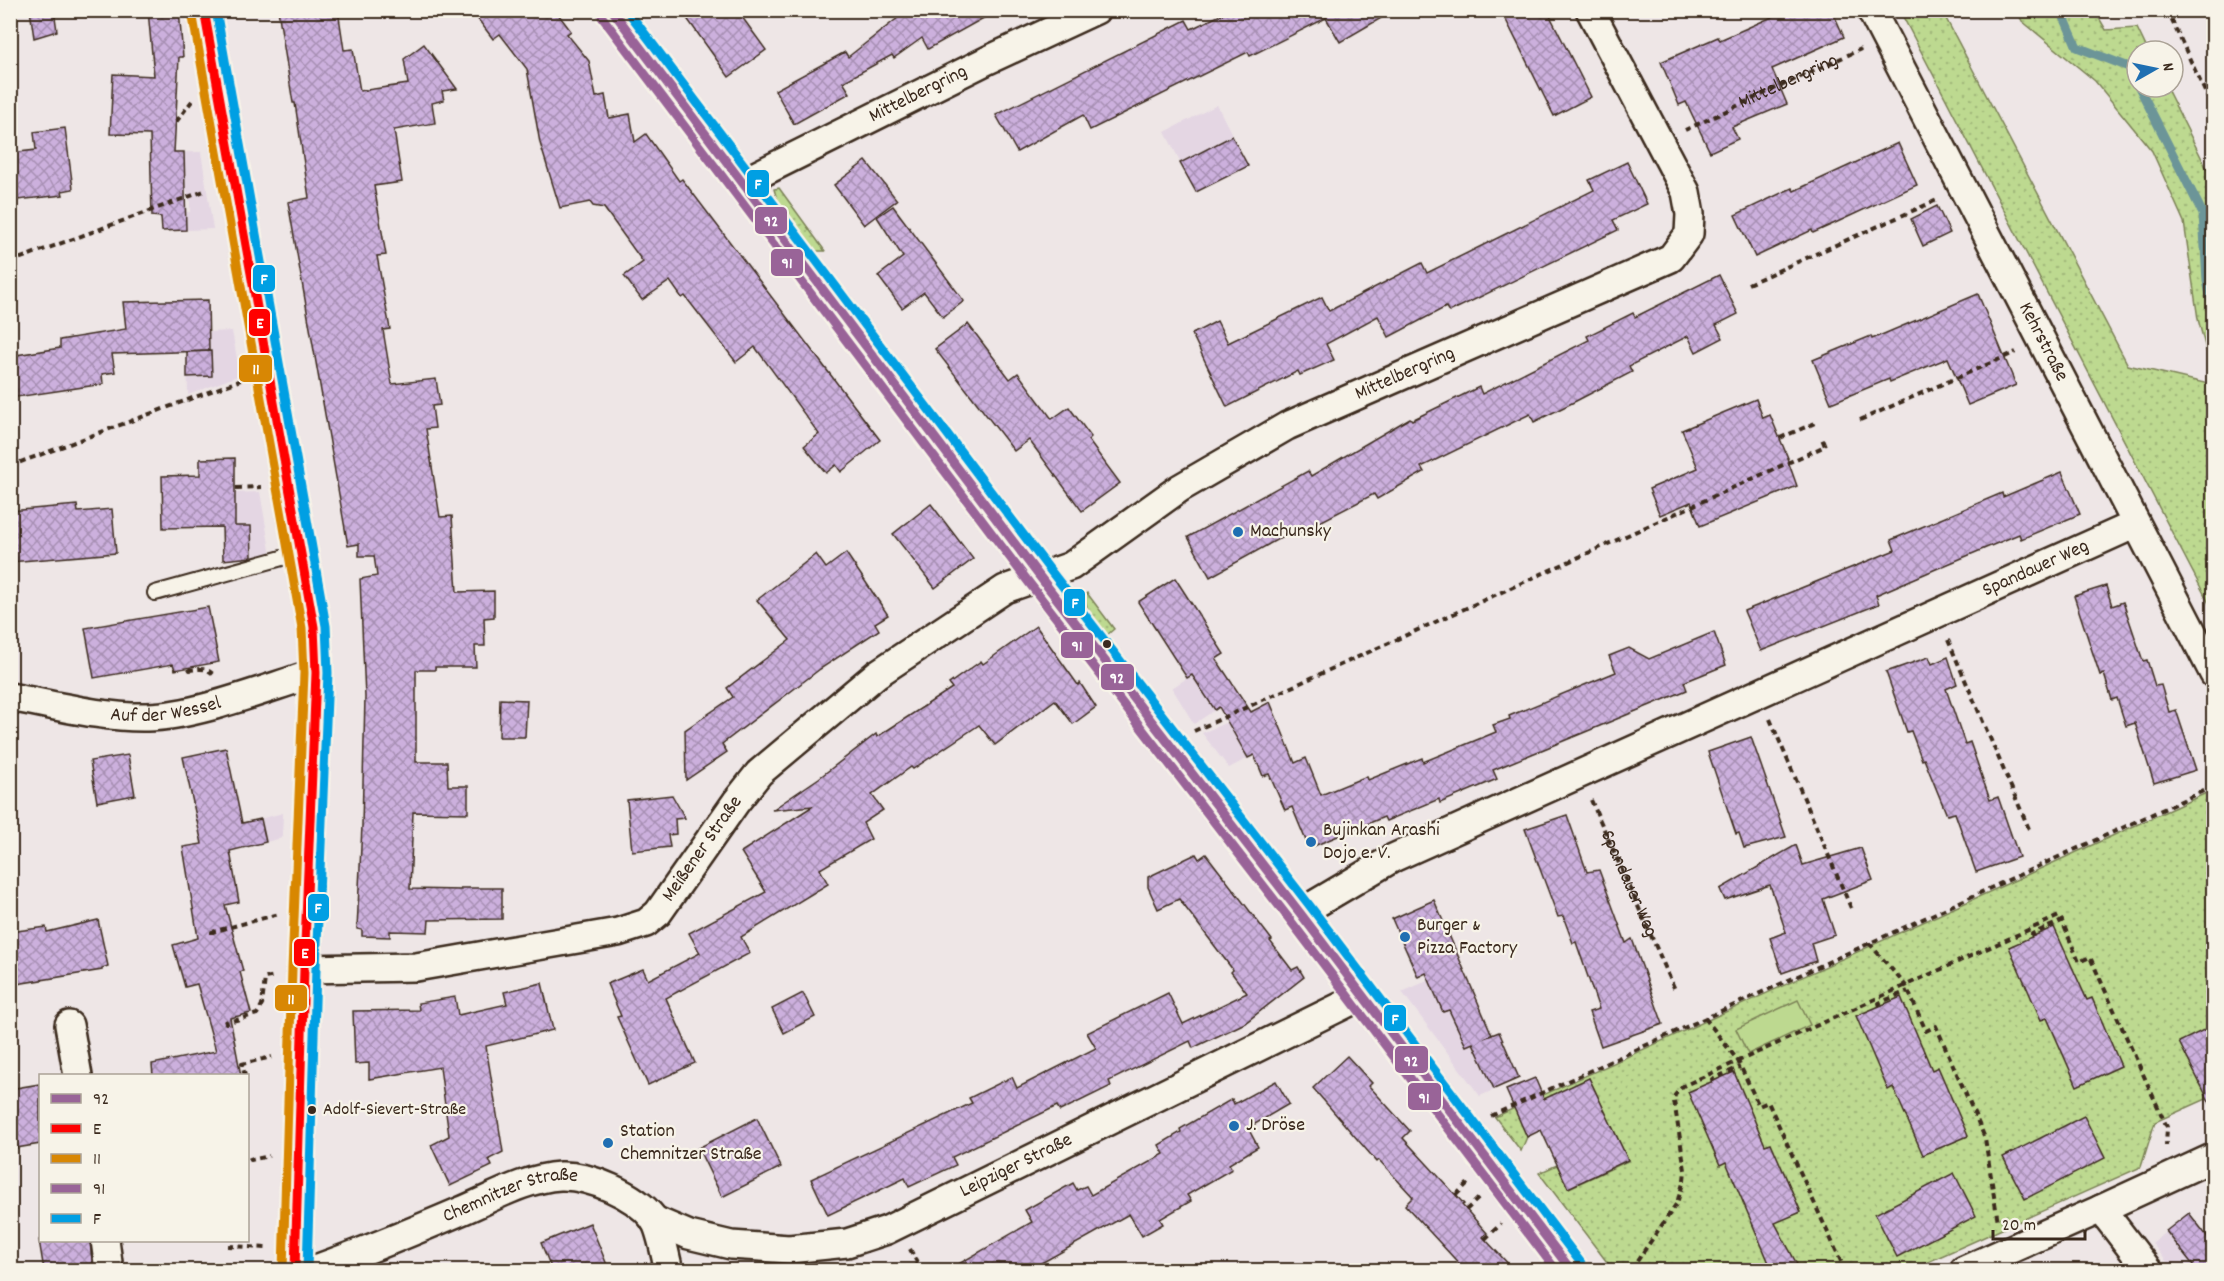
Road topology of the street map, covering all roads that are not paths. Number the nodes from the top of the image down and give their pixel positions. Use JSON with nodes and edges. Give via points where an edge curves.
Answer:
{"nodes":[{"id":1,"x":204,"y":10,"type":"edge"},
{"id":2,"x":612,"y":10,"type":"edge"},
{"id":3,"x":1096,"y":10,"type":"edge"},
{"id":4,"x":1590,"y":10,"type":"edge"},
{"id":5,"x":1870,"y":10,"type":"edge"},
{"id":6,"x":743,"y":182,"type":"junction"},
{"id":7,"x":2136,"y":524,"type":"junction"},
{"id":8,"x":300,"y":553,"type":"junction"},
{"id":9,"x":1040,"y":577,"type":"junction"},
{"id":10,"x":155,"y":593,"type":"dead end"},
{"id":11,"x":316,"y":673,"type":"junction"},
{"id":12,"x":2214,"y":674,"type":"edge"},
{"id":13,"x":10,"y":697,"type":"edge"},
{"id":14,"x":1300,"y":913,"type":"junction"},
{"id":15,"x":304,"y":969,"type":"junction"},
{"id":16,"x":1362,"y":996,"type":"junction"},
{"id":17,"x":69,"y":1025,"type":"dead end"},
{"id":18,"x":78,"y":1074,"type":"edge"},
{"id":19,"x":2214,"y":1157,"type":"edge"},
{"id":20,"x":2102,"y":1209,"type":"junction"},
{"id":21,"x":654,"y":1220,"type":"junction"},
{"id":22,"x":105,"y":1242,"type":"edge"},
{"id":23,"x":110,"y":1270,"type":"edge"},
{"id":24,"x":295,"y":1270,"type":"edge"},
{"id":25,"x":313,"y":1270,"type":"edge"},
{"id":26,"x":669,"y":1270,"type":"edge"},
{"id":27,"x":1571,"y":1270,"type":"edge"},
{"id":28,"x":1964,"y":1270,"type":"edge"},
{"id":29,"x":2148,"y":1270,"type":"edge"}],
"edges":[{"from":1,"to":8,"type":"street"},
{"from":2,"to":6,"type":"street"},
{"from":3,"to":6,"type":"street","name":"Mittelbergring"},
{"from":4,"to":9,"type":"street","name":"Mittelbergring","via":[[1686,192],[1689,234],[1671,258],[1287,426],[1180,488],[1071,566]]},
{"from":5,"to":7,"type":"street","name":"Kehrstraße"},
{"from":6,"to":9,"type":"street"},
{"from":7,"to":12,"type":"street","name":"Kehrstraße"},
{"from":7,"to":14,"type":"street","name":"Spandauer Weg","via":[[1394,858]]},
{"from":8,"to":10,"type":"lane"},
{"from":8,"to":11,"type":"street","via":[[314,627]]},
{"from":9,"to":14,"type":"street"},
{"from":9,"to":15,"type":"street","name":"Meißener Straße","via":[[1005,589],[877,674],[759,773],[658,913],[646,923],[618,932],[416,967]]},
{"from":11,"to":13,"type":"street","name":"Auf der Wessel","via":[[201,708],[148,717],[124,717]]},
{"from":11,"to":15,"type":"street"},
{"from":14,"to":16,"type":"street"},
{"from":15,"to":24,"type":"street"},
{"from":16,"to":21,"type":"street","name":"Leipziger Straße","via":[[887,1230],[847,1243],[789,1249],[731,1245],[689,1235]]},
{"from":16,"to":27,"type":"street"},
{"from":17,"to":18,"type":"street"},
{"from":19,"to":20,"type":"street"},
{"from":20,"to":28,"type":"street"},
{"from":20,"to":29,"type":"street"},
{"from":21,"to":25,"type":"street","name":"Chemnitzer Straße","via":[[637,1203],[597,1182],[570,1176],[548,1178]]},
{"from":21,"to":26,"type":"street"},
{"from":22,"to":23,"type":"street"}]}
